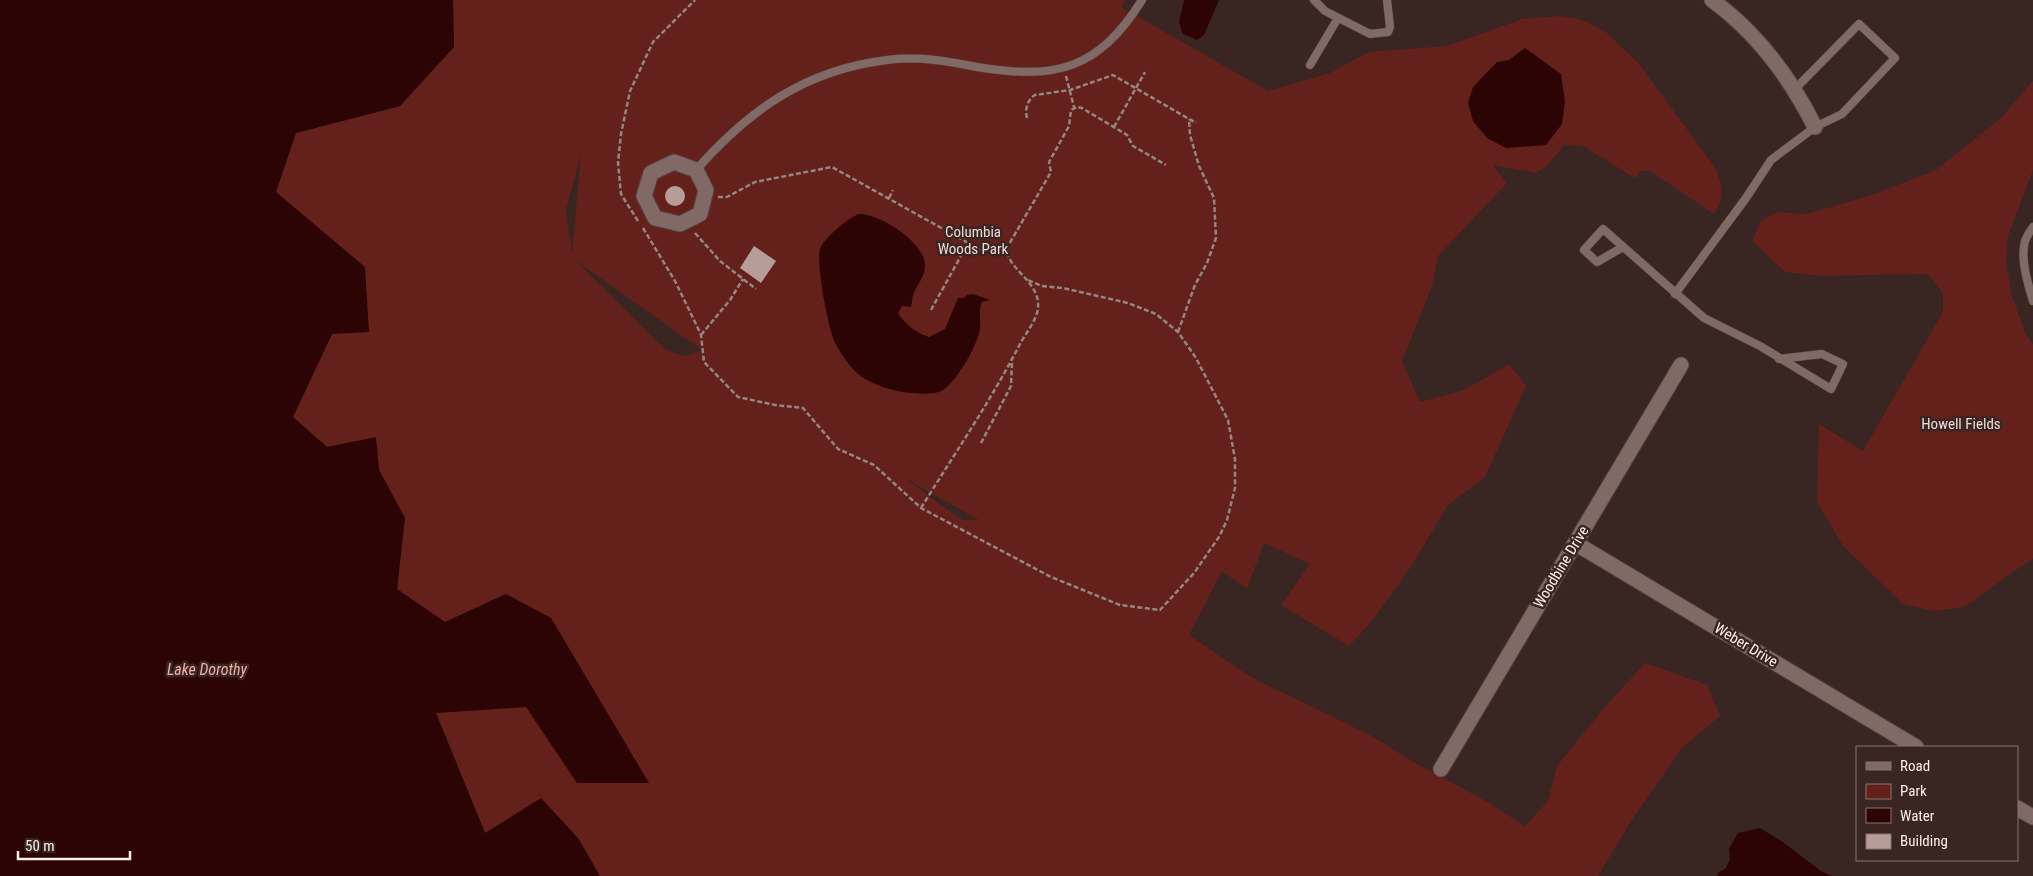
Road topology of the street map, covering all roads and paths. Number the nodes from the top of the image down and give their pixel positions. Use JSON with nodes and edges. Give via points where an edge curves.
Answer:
{"nodes":[{"id":1,"x":695,"y":0,"type":"edge"},
{"id":2,"x":1142,"y":0,"type":"edge"},
{"id":3,"x":1314,"y":0,"type":"edge"},
{"id":4,"x":1387,"y":0,"type":"edge"},
{"id":5,"x":1712,"y":0,"type":"edge"},
{"id":6,"x":1338,"y":18,"type":"junction"},
{"id":7,"x":1310,"y":64,"type":"dead end"},
{"id":8,"x":1064,"y":67,"type":"junction"},
{"id":9,"x":1146,"y":72,"type":"dead end"},
{"id":10,"x":1136,"y":88,"type":"junction"},
{"id":11,"x":1794,"y":89,"type":"junction"},
{"id":12,"x":1070,"y":90,"type":"junction"},
{"id":13,"x":1074,"y":107,"type":"junction"},
{"id":14,"x":1027,"y":118,"type":"dead end"},
{"id":15,"x":1189,"y":119,"type":"junction"},
{"id":16,"x":1196,"y":123,"type":"dead end"},
{"id":17,"x":1114,"y":127,"type":"junction"},
{"id":18,"x":1815,"y":127,"type":"junction"},
{"id":19,"x":1166,"y":166,"type":"dead end"},
{"id":20,"x":696,"y":170,"type":"junction"},
{"id":21,"x":893,"y":190,"type":"dead end"},
{"id":22,"x":704,"y":197,"type":"junction"},
{"id":23,"x":889,"y":198,"type":"junction"},
{"id":24,"x":688,"y":220,"type":"junction"},
{"id":25,"x":959,"y":227,"type":"dead end"},
{"id":26,"x":2033,"y":227,"type":"edge"},
{"id":27,"x":954,"y":235,"type":"junction"},
{"id":28,"x":2026,"y":240,"type":"junction"},
{"id":29,"x":968,"y":242,"type":"junction"},
{"id":30,"x":2033,"y":244,"type":"edge"},
{"id":31,"x":1623,"y":247,"type":"junction"},
{"id":32,"x":1006,"y":252,"type":"junction"},
{"id":33,"x":744,"y":279,"type":"junction"},
{"id":34,"x":1028,"y":280,"type":"junction"},
{"id":35,"x":756,"y":289,"type":"dead end"},
{"id":36,"x":1674,"y":294,"type":"junction"},
{"id":37,"x":2033,"y":301,"type":"edge"},
{"id":38,"x":931,"y":310,"type":"dead end"},
{"id":39,"x":1178,"y":332,"type":"junction"},
{"id":40,"x":701,"y":335,"type":"junction"},
{"id":41,"x":1012,"y":359,"type":"junction"},
{"id":42,"x":1780,"y":359,"type":"junction"},
{"id":43,"x":1681,"y":365,"type":"dead end"},
{"id":44,"x":981,"y":443,"type":"dead end"},
{"id":45,"x":922,"y":508,"type":"junction"},
{"id":46,"x":1576,"y":543,"type":"junction"},
{"id":47,"x":1914,"y":746,"type":"edge"},
{"id":48,"x":1440,"y":769,"type":"dead end"},
{"id":49,"x":2018,"y":809,"type":"edge"},
{"id":50,"x":2033,"y":817,"type":"edge"}],
"edges":[{"from":1,"to":40,"type":"path","via":[[652,42],[630,91],[618,163],[621,194],[675,281]]},
{"from":2,"to":8,"type":"lane","via":[[1108,44]]},
{"from":3,"to":6,"type":"lane"},
{"from":4,"to":6,"type":"lane","via":[[1388,32],[1370,34]]},
{"from":5,"to":11,"type":"street","via":[[1731,14],[1772,57]]},
{"from":6,"to":7,"type":"lane"},
{"from":8,"to":12,"type":"path"},
{"from":8,"to":20,"type":"lane","via":[[1029,72],[910,58],[834,71],[793,89],[759,110],[721,142]]},
{"from":9,"to":10,"type":"path"},
{"from":10,"to":12,"type":"path","via":[[1112,74]]},
{"from":10,"to":15,"type":"path"},
{"from":10,"to":17,"type":"path"},
{"from":11,"to":18,"type":"street"},
{"from":11,"to":18,"type":"lane","via":[[1859,24],[1894,58],[1842,114]]},
{"from":12,"to":13,"type":"path"},
{"from":12,"to":14,"type":"path","via":[[1035,94],[1025,111]]},
{"from":13,"to":17,"type":"path","via":[[1082,108]]},
{"from":13,"to":32,"type":"path","via":[[1065,134],[1049,162],[1051,172]]},
{"from":15,"to":16,"type":"path"},
{"from":15,"to":39,"type":"path","via":[[1197,158],[1214,198],[1216,238]]},
{"from":17,"to":19,"type":"path","via":[[1127,135],[1133,146]]},
{"from":18,"to":36,"type":"lane","via":[[1771,160]]},
{"from":20,"to":22,"type":"street","via":[[706,190]]},
{"from":20,"to":24,"type":"street","via":[[674,162],[651,173],[644,196],[655,218],[680,224]]},
{"from":21,"to":23,"type":"path"},
{"from":22,"to":23,"type":"path","via":[[727,196],[755,182],[832,168]]},
{"from":22,"to":24,"type":"street","via":[[700,214]]},
{"from":23,"to":27,"type":"path"},
{"from":24,"to":33,"type":"path","via":[[694,233],[720,261]]},
{"from":25,"to":27,"type":"path"},
{"from":26,"to":28,"type":"lane"},
{"from":27,"to":29,"type":"path"},
{"from":28,"to":30,"type":"lane"},
{"from":28,"to":37,"type":"lane","via":[[2025,264]]},
{"from":29,"to":32,"type":"path","via":[[984,251]]},
{"from":29,"to":38,"type":"path"},
{"from":31,"to":31,"type":"lane","via":[[1596,262],[1584,250],[1603,229]]},
{"from":31,"to":36,"type":"lane"},
{"from":32,"to":34,"type":"path"},
{"from":33,"to":35,"type":"path"},
{"from":33,"to":40,"type":"path"},
{"from":34,"to":39,"type":"path","via":[[1042,286],[1128,303],[1156,314]]},
{"from":34,"to":41,"type":"path","via":[[1037,294],[1038,310]]},
{"from":36,"to":42,"type":"lane","via":[[1704,318]]},
{"from":39,"to":45,"type":"path","via":[[1196,358],[1228,420],[1235,459],[1235,488],[1220,537],[1194,573],[1160,610],[1120,605],[1051,577]]},
{"from":40,"to":45,"type":"path","via":[[704,362],[738,397],[803,408],[838,448],[874,465]]},
{"from":41,"to":44,"type":"path","via":[[1011,386]]},
{"from":41,"to":45,"type":"path"},
{"from":42,"to":42,"type":"lane","via":[[1830,388],[1843,364],[1822,354]]},
{"from":43,"to":46,"type":"street","name":"Woodbine Drive"},
{"from":46,"to":47,"type":"street","name":"Weber Drive"},
{"from":46,"to":48,"type":"street","name":"Woodbine Drive"},
{"from":49,"to":50,"type":"street"}]}
